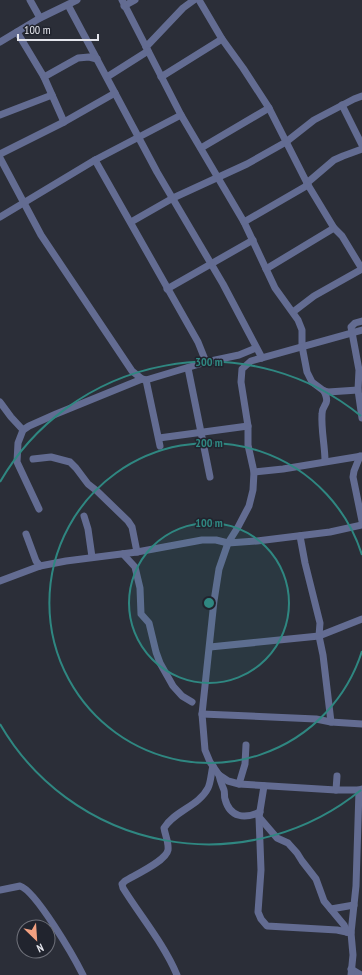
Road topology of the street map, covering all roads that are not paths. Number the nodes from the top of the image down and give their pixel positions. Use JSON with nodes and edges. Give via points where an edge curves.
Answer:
{"nodes":[{"id":1,"x":30,"y":0,"type":"edge"},
{"id":2,"x":77,"y":0,"type":"edge"},
{"id":3,"x":135,"y":0,"type":"edge"},
{"id":4,"x":194,"y":0,"type":"edge"},
{"id":5,"x":199,"y":0,"type":"edge"},
{"id":6,"x":123,"y":3,"type":"edge"},
{"id":7,"x":68,"y":5,"type":"junction"},
{"id":8,"x":40,"y":18,"type":"junction"},
{"id":9,"x":17,"y":32,"type":"junction"},
{"id":10,"x":222,"y":39,"type":"junction"},
{"id":11,"x":0,"y":42,"type":"edge"},
{"id":12,"x":147,"y":49,"type":"junction"},
{"id":13,"x":97,"y":59,"type":"junction"},
{"id":14,"x":161,"y":76,"type":"junction"},
{"id":15,"x":44,"y":77,"type":"junction"},
{"id":16,"x":107,"y":77,"type":"junction"},
{"id":17,"x":115,"y":93,"type":"junction"},
{"id":18,"x":52,"y":95,"type":"junction"},
{"id":19,"x":362,"y":96,"type":"edge"},
{"id":20,"x":342,"y":105,"type":"junction"},
{"id":21,"x":269,"y":108,"type":"junction"},
{"id":22,"x":0,"y":115,"type":"edge"},
{"id":23,"x":181,"y":115,"type":"junction"},
{"id":24,"x":64,"y":122,"type":"junction"},
{"id":25,"x":138,"y":138,"type":"junction"},
{"id":26,"x":286,"y":142,"type":"junction"},
{"id":27,"x":362,"y":145,"type":"edge"},
{"id":28,"x":201,"y":148,"type":"junction"},
{"id":29,"x":362,"y":149,"type":"edge"},
{"id":30,"x":0,"y":154,"type":"edge"},
{"id":31,"x":0,"y":158,"type":"edge"},
{"id":32,"x":95,"y":160,"type":"junction"},
{"id":33,"x":218,"y":178,"type":"junction"},
{"id":34,"x":308,"y":184,"type":"junction"},
{"id":35,"x":173,"y":198,"type":"junction"},
{"id":36,"x":24,"y":202,"type":"junction"},
{"id":37,"x":0,"y":217,"type":"edge"},
{"id":38,"x":131,"y":222,"type":"junction"},
{"id":39,"x":244,"y":222,"type":"junction"},
{"id":40,"x":334,"y":228,"type":"junction"},
{"id":41,"x":253,"y":240,"type":"junction"},
{"id":42,"x":359,"y":260,"type":"edge"},
{"id":43,"x":212,"y":265,"type":"junction"},
{"id":44,"x":266,"y":269,"type":"junction"},
{"id":45,"x":362,"y":269,"type":"edge"},
{"id":46,"x":167,"y":289,"type":"junction"},
{"id":47,"x":293,"y":312,"type":"junction"},
{"id":48,"x":362,"y":321,"type":"edge"},
{"id":49,"x":362,"y":330,"type":"edge"},
{"id":50,"x":352,"y":332,"type":"junction"},
{"id":51,"x":302,"y":346,"type":"junction"},
{"id":52,"x":256,"y":348,"type":"junction"},
{"id":53,"x":262,"y":358,"type":"junction"},
{"id":54,"x":206,"y":362,"type":"junction"},
{"id":55,"x":188,"y":368,"type":"junction"},
{"id":56,"x":144,"y":380,"type":"junction"},
{"id":57,"x":358,"y":390,"type":"junction"},
{"id":58,"x":324,"y":391,"type":"junction"},
{"id":59,"x":0,"y":402,"type":"edge"},
{"id":60,"x":362,"y":418,"type":"edge"},
{"id":61,"x":248,"y":426,"type":"junction"},
{"id":62,"x":23,"y":430,"type":"junction"},
{"id":63,"x":202,"y":433,"type":"junction"},
{"id":64,"x":361,"y":456,"type":"edge"},
{"id":65,"x":33,"y":459,"type":"dead end"},
{"id":66,"x":325,"y":461,"type":"junction"},
{"id":67,"x":254,"y":472,"type":"junction"},
{"id":68,"x":210,"y":477,"type":"dead end"},
{"id":69,"x":39,"y":509,"type":"dead end"},
{"id":70,"x":84,"y":516,"type":"dead end"},
{"id":71,"x":362,"y":521,"type":"edge"},
{"id":72,"x":362,"y":525,"type":"edge"},
{"id":73,"x":26,"y":534,"type":"dead end"},
{"id":74,"x":300,"y":536,"type":"junction"},
{"id":75,"x":228,"y":543,"type":"junction"},
{"id":76,"x":137,"y":552,"type":"junction"},
{"id":77,"x":123,"y":554,"type":"junction"},
{"id":78,"x":92,"y":557,"type":"junction"},
{"id":79,"x":40,"y":566,"type":"junction"},
{"id":80,"x":0,"y":581,"type":"edge"},
{"id":81,"x":362,"y":619,"type":"edge"},
{"id":82,"x":319,"y":636,"type":"junction"},
{"id":83,"x":210,"y":647,"type":"junction"},
{"id":84,"x":192,"y":702,"type":"dead end"},
{"id":85,"x":202,"y":714,"type":"junction"},
{"id":86,"x":331,"y":722,"type":"junction"},
{"id":87,"x":362,"y":724,"type":"edge"},
{"id":88,"x":246,"y":745,"type":"dead end"},
{"id":89,"x":212,"y":766,"type":"junction"},
{"id":90,"x":219,"y":775,"type":"junction"},
{"id":91,"x":337,"y":776,"type":"dead end"},
{"id":92,"x":239,"y":784,"type":"junction"},
{"id":93,"x":264,"y":786,"type":"junction"},
{"id":94,"x":360,"y":789,"type":"edge"},
{"id":95,"x":336,"y":790,"type":"junction"},
{"id":96,"x":260,"y":814,"type":"junction"},
{"id":97,"x":359,"y":887,"type":"edge"},
{"id":98,"x":0,"y":890,"type":"edge"},
{"id":99,"x":354,"y":905,"type":"junction"},
{"id":100,"x":331,"y":909,"type":"junction"},
{"id":101,"x":349,"y":933,"type":"junction"},
{"id":102,"x":172,"y":963,"type":"junction"},
{"id":103,"x":351,"y":972,"type":"edge"},
{"id":104,"x":83,"y":975,"type":"edge"},
{"id":105,"x":173,"y":975,"type":"edge"},
{"id":106,"x":177,"y":975,"type":"edge"},
{"id":107,"x":361,"y":975,"type":"edge"}],
"edges":[{"from":1,"to":8,"type":"street"},
{"from":2,"to":7,"type":"street"},
{"from":3,"to":6,"type":"street"},
{"from":4,"to":12,"type":"street","via":[[183,8]]},
{"from":5,"to":10,"type":"street"},
{"from":6,"to":12,"type":"street"},
{"from":7,"to":8,"type":"street"},
{"from":7,"to":13,"type":"street"},
{"from":8,"to":9,"type":"street"},
{"from":9,"to":11,"type":"street"},
{"from":9,"to":15,"type":"street"},
{"from":10,"to":14,"type":"street"},
{"from":10,"to":21,"type":"street"},
{"from":12,"to":14,"type":"street"},
{"from":12,"to":16,"type":"street"},
{"from":13,"to":15,"type":"street","via":[[78,58]]},
{"from":13,"to":16,"type":"street"},
{"from":14,"to":23,"type":"street"},
{"from":15,"to":18,"type":"street"},
{"from":16,"to":17,"type":"street"},
{"from":17,"to":24,"type":"street"},
{"from":17,"to":25,"type":"street"},
{"from":18,"to":22,"type":"street"},
{"from":18,"to":24,"type":"street"},
{"from":19,"to":20,"type":"street"},
{"from":20,"to":26,"type":"street","via":[[314,120]]},
{"from":20,"to":27,"type":"street"},
{"from":21,"to":26,"type":"street"},
{"from":21,"to":28,"type":"street"},
{"from":23,"to":25,"type":"street"},
{"from":23,"to":28,"type":"street"},
{"from":24,"to":30,"type":"street"},
{"from":25,"to":32,"type":"street"},
{"from":25,"to":35,"type":"street"},
{"from":26,"to":33,"type":"street"},
{"from":26,"to":34,"type":"street"},
{"from":28,"to":33,"type":"street"},
{"from":29,"to":34,"type":"street","via":[[338,158]]},
{"from":31,"to":36,"type":"street"},
{"from":32,"to":36,"type":"street"},
{"from":32,"to":38,"type":"street"},
{"from":33,"to":35,"type":"street"},
{"from":33,"to":39,"type":"street"},
{"from":34,"to":39,"type":"street"},
{"from":34,"to":40,"type":"street"},
{"from":35,"to":38,"type":"street"},
{"from":35,"to":43,"type":"street"},
{"from":36,"to":37,"type":"street"},
{"from":36,"to":56,"type":"street","via":[[41,236],[70,280],[132,371]]},
{"from":38,"to":46,"type":"street"},
{"from":39,"to":41,"type":"street"},
{"from":40,"to":42,"type":"street"},
{"from":40,"to":44,"type":"street"},
{"from":41,"to":43,"type":"street"},
{"from":41,"to":44,"type":"street"},
{"from":42,"to":45,"type":"street"},
{"from":43,"to":46,"type":"street"},
{"from":43,"to":52,"type":"street"},
{"from":44,"to":47,"type":"street","via":[[275,288]]},
{"from":45,"to":47,"type":"street","via":[[314,296]]},
{"from":46,"to":54,"type":"street","via":[[198,342]]},
{"from":47,"to":51,"type":"street","via":[[302,330]]},
{"from":48,"to":50,"type":"street","via":[[352,325]]},
{"from":49,"to":50,"type":"street"},
{"from":50,"to":51,"type":"street"},
{"from":50,"to":57,"type":"street","via":[[359,370]]},
{"from":51,"to":53,"type":"street"},
{"from":51,"to":58,"type":"street","via":[[307,372],[312,382]]},
{"from":52,"to":53,"type":"street"},
{"from":52,"to":54,"type":"street"},
{"from":53,"to":61,"type":"street","via":[[251,361],[242,369]]},
{"from":54,"to":55,"type":"street"},
{"from":55,"to":56,"type":"street"},
{"from":55,"to":63,"type":"street"},
{"from":56,"to":62,"type":"street","via":[[49,417]]},
{"from":56,"to":63,"type":"street","via":[[160,442]]},
{"from":57,"to":58,"type":"street"},
{"from":57,"to":60,"type":"street"},
{"from":58,"to":66,"type":"street","via":[[327,400],[322,411]]},
{"from":59,"to":62,"type":"street"},
{"from":61,"to":63,"type":"street"},
{"from":61,"to":67,"type":"street","via":[[248,445]]},
{"from":62,"to":69,"type":"street","via":[[18,443],[17,462]]},
{"from":63,"to":68,"type":"street"},
{"from":64,"to":66,"type":"street"},
{"from":64,"to":71,"type":"street","via":[[353,477]]},
{"from":65,"to":76,"type":"street","via":[[51,457],[70,462],[88,484],[128,521],[132,527]]},
{"from":66,"to":67,"type":"street"},
{"from":67,"to":75,"type":"street","via":[[249,506]]},
{"from":70,"to":78,"type":"street"},
{"from":72,"to":74,"type":"street"},
{"from":73,"to":79,"type":"street","via":[[36,562]]},
{"from":74,"to":75,"type":"street"},
{"from":74,"to":82,"type":"street","via":[[320,623]]},
{"from":75,"to":76,"type":"street","via":[[202,540]]},
{"from":75,"to":83,"type":"street","via":[[219,569]]},
{"from":76,"to":77,"type":"street"},
{"from":77,"to":78,"type":"street"},
{"from":77,"to":84,"type":"street","via":[[135,568],[140,588],[141,614],[149,623],[160,663],[173,686]]},
{"from":78,"to":79,"type":"street"},
{"from":79,"to":80,"type":"street"},
{"from":81,"to":82,"type":"street"},
{"from":82,"to":83,"type":"street"},
{"from":82,"to":86,"type":"street"},
{"from":83,"to":85,"type":"street"},
{"from":85,"to":86,"type":"street","via":[[316,719]]},
{"from":85,"to":89,"type":"street","via":[[205,750]]},
{"from":86,"to":87,"type":"street"},
{"from":88,"to":92,"type":"street","via":[[245,764]]},
{"from":89,"to":90,"type":"street"},
{"from":89,"to":102,"type":"street","via":[[206,792],[164,828],[167,854],[122,884]]},
{"from":90,"to":92,"type":"street"},
{"from":90,"to":96,"type":"street","via":[[224,798],[232,811],[242,816]]},
{"from":91,"to":95,"type":"street"},
{"from":92,"to":93,"type":"street"},
{"from":93,"to":95,"type":"street"},
{"from":93,"to":96,"type":"street"},
{"from":94,"to":95,"type":"street"},
{"from":94,"to":97,"type":"street"},
{"from":96,"to":100,"type":"street","via":[[277,838],[298,853]]},
{"from":96,"to":101,"type":"street","via":[[261,870],[258,912],[261,919],[267,926]]},
{"from":97,"to":99,"type":"street"},
{"from":98,"to":104,"type":"street","via":[[20,886],[31,893],[74,957]]},
{"from":99,"to":100,"type":"street"},
{"from":99,"to":101,"type":"street"},
{"from":100,"to":101,"type":"street"},
{"from":101,"to":103,"type":"street","via":[[353,955]]},
{"from":102,"to":105,"type":"street"},
{"from":102,"to":106,"type":"street"},
{"from":103,"to":107,"type":"street"}]}
